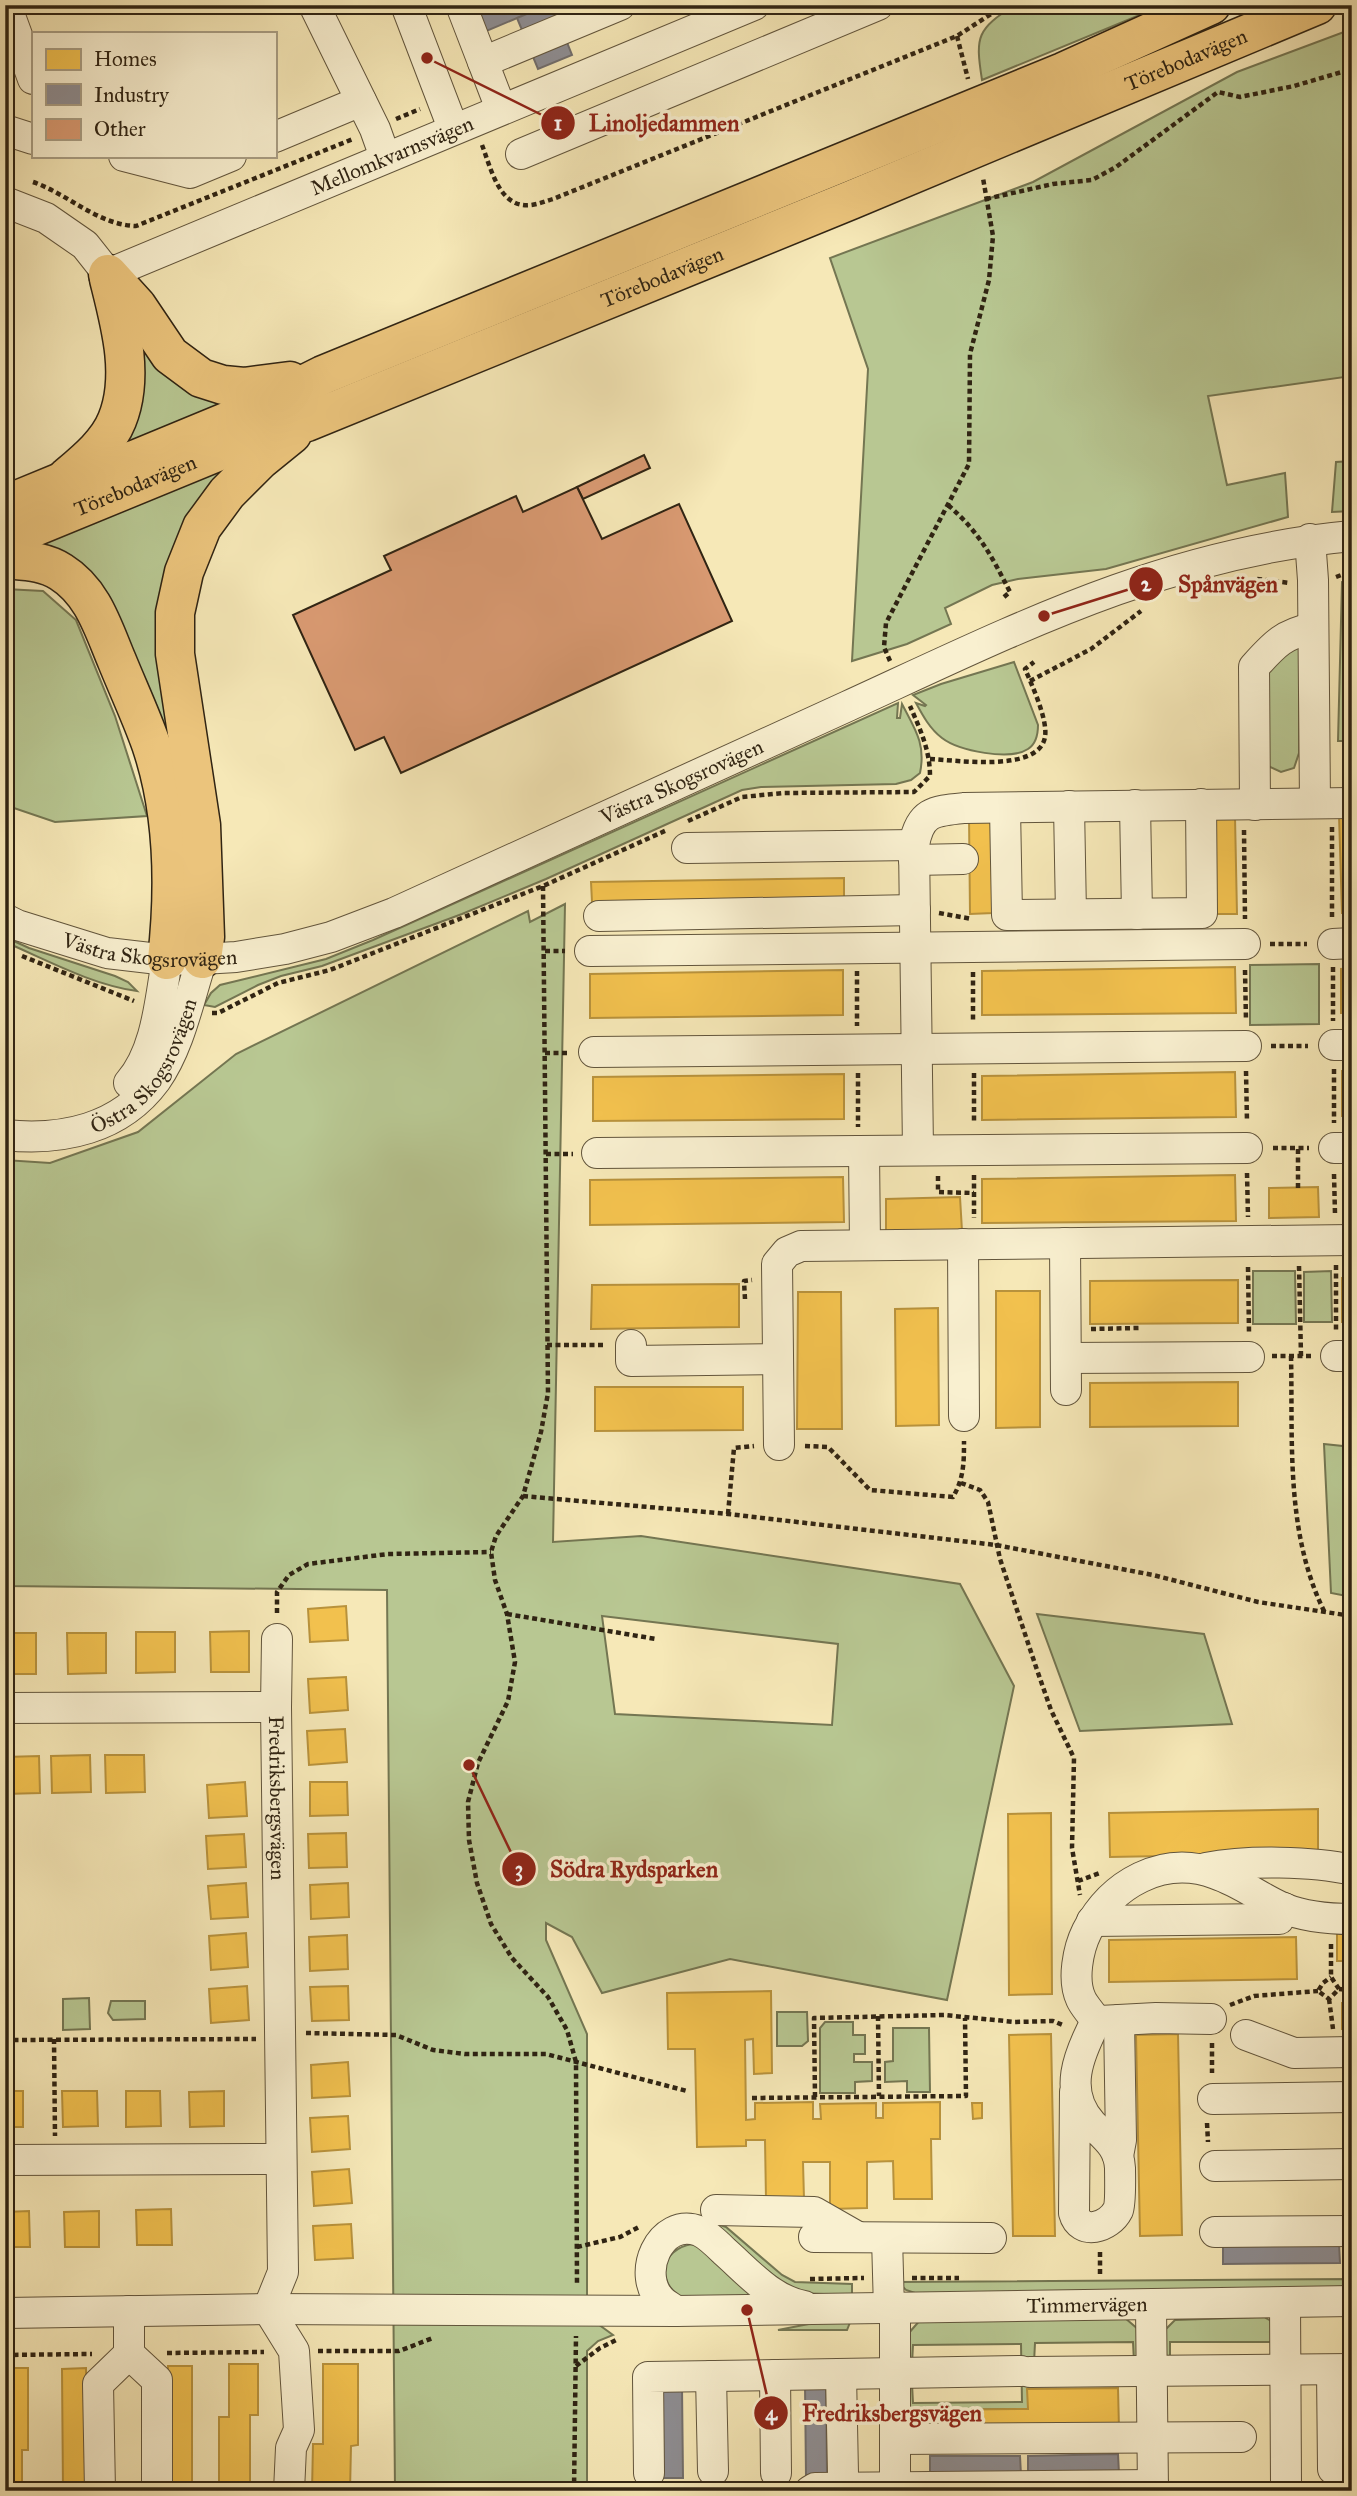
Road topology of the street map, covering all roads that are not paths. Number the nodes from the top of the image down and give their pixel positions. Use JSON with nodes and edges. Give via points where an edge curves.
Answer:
{"nodes":[{"id":1,"x":6,"y":5,"type":"edge"},
{"id":2,"x":314,"y":5,"type":"edge"},
{"id":3,"x":406,"y":5,"type":"edge"},
{"id":4,"x":461,"y":5,"type":"edge"},
{"id":5,"x":620,"y":5,"type":"edge"},
{"id":6,"x":754,"y":5,"type":"edge"},
{"id":7,"x":878,"y":5,"type":"edge"},
{"id":8,"x":1211,"y":5,"type":"edge"},
{"id":9,"x":1317,"y":5,"type":"edge"},
{"id":10,"x":483,"y":62,"type":"junction"},
{"id":11,"x":32,"y":76,"type":"edge"},
{"id":12,"x":361,"y":101,"type":"junction"},
{"id":13,"x":501,"y":109,"type":"junction"},
{"id":14,"x":453,"y":128,"type":"junction"},
{"id":15,"x":5,"y":130,"type":"edge"},
{"id":16,"x":276,"y":137,"type":"edge"},
{"id":17,"x":32,"y":139,"type":"edge"},
{"id":18,"x":521,"y":154,"type":"dead end"},
{"id":19,"x":385,"y":157,"type":"junction"},
{"id":20,"x":132,"y":158,"type":"edge"},
{"id":21,"x":226,"y":158,"type":"edge"},
{"id":22,"x":5,"y":202,"type":"edge"},
{"id":23,"x":108,"y":274,"type":"junction"},
{"id":24,"x":323,"y":375,"type":"junction"},
{"id":25,"x":307,"y":422,"type":"junction"},
{"id":26,"x":61,"y":482,"type":"junction"},
{"id":27,"x":5,"y":505,"type":"edge"},
{"id":28,"x":1352,"y":536,"type":"edge"},
{"id":29,"x":1311,"y":540,"type":"junction"},
{"id":30,"x":5,"y":542,"type":"edge"},
{"id":31,"x":5,"y":559,"type":"edge"},
{"id":32,"x":1313,"y":628,"type":"junction"},
{"id":33,"x":1352,"y":803,"type":"edge"},
{"id":34,"x":1201,"y":804,"type":"junction"},
{"id":35,"x":1135,"y":805,"type":"junction"},
{"id":36,"x":1069,"y":806,"type":"junction"},
{"id":37,"x":1005,"y":807,"type":"junction"},
{"id":38,"x":1323,"y":814,"type":"junction"},
{"id":39,"x":1250,"y":815,"type":"junction"},
{"id":40,"x":687,"y":848,"type":"dead end"},
{"id":41,"x":914,"y":853,"type":"junction"},
{"id":42,"x":963,"y":859,"type":"dead end"},
{"id":43,"x":915,"y":910,"type":"junction"},
{"id":44,"x":1071,"y":914,"type":"junction"},
{"id":45,"x":1136,"y":914,"type":"junction"},
{"id":46,"x":599,"y":916,"type":"dead end"},
{"id":47,"x":5,"y":919,"type":"edge"},
{"id":48,"x":1245,"y":944,"type":"road end"},
{"id":49,"x":915,"y":948,"type":"junction"},
{"id":50,"x":590,"y":951,"type":"dead end"},
{"id":51,"x":184,"y":959,"type":"junction"},
{"id":52,"x":1246,"y":1046,"type":"road end"},
{"id":53,"x":916,"y":1049,"type":"junction"},
{"id":54,"x":594,"y":1052,"type":"dead end"},
{"id":55,"x":5,"y":1135,"type":"edge"},
{"id":56,"x":1247,"y":1148,"type":"road end"},
{"id":57,"x":928,"y":1150,"type":"junction"},
{"id":58,"x":864,"y":1151,"type":"junction"},
{"id":59,"x":597,"y":1153,"type":"dead end"},
{"id":60,"x":1344,"y":1240,"type":"edge"},
{"id":61,"x":1065,"y":1243,"type":"junction"},
{"id":62,"x":969,"y":1244,"type":"junction"},
{"id":63,"x":865,"y":1245,"type":"junction"},
{"id":64,"x":1066,"y":1344,"type":"junction"},
{"id":65,"x":631,"y":1345,"type":"dead end"},
{"id":66,"x":1249,"y":1357,"type":"road end"},
{"id":67,"x":778,"y":1359,"type":"junction"},
{"id":68,"x":1066,"y":1390,"type":"dead end"},
{"id":69,"x":964,"y":1416,"type":"road end"},
{"id":70,"x":779,"y":1445,"type":"road end"},
{"id":71,"x":277,"y":1639,"type":"road end"},
{"id":72,"x":276,"y":1707,"type":"junction"},
{"id":73,"x":5,"y":1708,"type":"edge"},
{"id":74,"x":1199,"y":1869,"type":"junction"},
{"id":75,"x":1352,"y":1870,"type":"edge"},
{"id":76,"x":1284,"y":1908,"type":"junction"},
{"id":77,"x":1341,"y":1919,"type":"edge"},
{"id":78,"x":1092,"y":1921,"type":"junction"},
{"id":79,"x":1211,"y":2019,"type":"road end"},
{"id":80,"x":1101,"y":2027,"type":"junction"},
{"id":81,"x":1245,"y":2035,"type":"dead end"},
{"id":82,"x":1352,"y":2052,"type":"edge"},
{"id":83,"x":1075,"y":2080,"type":"junction"},
{"id":84,"x":1121,"y":2089,"type":"junction"},
{"id":85,"x":1352,"y":2098,"type":"edge"},
{"id":86,"x":1213,"y":2099,"type":"dead end"},
{"id":87,"x":1118,"y":2156,"type":"junction"},
{"id":88,"x":281,"y":2159,"type":"junction"},
{"id":89,"x":5,"y":2160,"type":"edge"},
{"id":90,"x":1352,"y":2164,"type":"edge"},
{"id":91,"x":1215,"y":2165,"type":"dead end"},
{"id":92,"x":716,"y":2210,"type":"dead end"},
{"id":93,"x":1352,"y":2231,"type":"edge"},
{"id":94,"x":1215,"y":2232,"type":"dead end"},
{"id":95,"x":814,"y":2237,"type":"dead end"},
{"id":96,"x":873,"y":2237,"type":"junction"},
{"id":97,"x":991,"y":2238,"type":"dead end"},
{"id":98,"x":1352,"y":2301,"type":"edge"},
{"id":99,"x":1284,"y":2302,"type":"junction"},
{"id":100,"x":1151,"y":2306,"type":"junction"},
{"id":101,"x":892,"y":2308,"type":"junction"},
{"id":102,"x":268,"y":2309,"type":"junction"},
{"id":103,"x":820,"y":2309,"type":"junction"},
{"id":104,"x":129,"y":2311,"type":"junction"},
{"id":105,"x":676,"y":2311,"type":"junction"},
{"id":106,"x":5,"y":2313,"type":"edge"},
{"id":107,"x":129,"y":2354,"type":"junction"},
{"id":108,"x":1285,"y":2370,"type":"junction"},
{"id":109,"x":1342,"y":2370,"type":"edge"},
{"id":110,"x":1152,"y":2371,"type":"junction"},
{"id":111,"x":895,"y":2373,"type":"junction"},
{"id":112,"x":841,"y":2374,"type":"junction"},
{"id":113,"x":775,"y":2375,"type":"junction"},
{"id":114,"x":711,"y":2376,"type":"junction"},
{"id":115,"x":1153,"y":2437,"type":"junction"},
{"id":116,"x":1241,"y":2437,"type":"dead end"},
{"id":117,"x":895,"y":2439,"type":"junction"},
{"id":118,"x":1333,"y":2469,"type":"dead end"},
{"id":119,"x":713,"y":2471,"type":"dead end"},
{"id":120,"x":649,"y":2473,"type":"dead end"},
{"id":121,"x":776,"y":2473,"type":"dead end"},
{"id":122,"x":843,"y":2474,"type":"dead end"},
{"id":123,"x":1286,"y":2484,"type":"road end"},
{"id":124,"x":990,"y":2488,"type":"edge"},
{"id":125,"x":1058,"y":2488,"type":"edge"},
{"id":126,"x":1153,"y":2488,"type":"edge"},
{"id":127,"x":895,"y":2489,"type":"edge"},
{"id":128,"x":100,"y":2491,"type":"edge"},
{"id":129,"x":157,"y":2491,"type":"edge"},
{"id":130,"x":289,"y":2491,"type":"edge"},
{"id":131,"x":810,"y":2491,"type":"edge"}],
"edges":[{"from":1,"to":11,"type":"street"},
{"from":2,"to":12,"type":"street"},
{"from":3,"to":14,"type":"street"},
{"from":4,"to":10,"type":"street"},
{"from":5,"to":10,"type":"street"},
{"from":6,"to":13,"type":"street","name":"Mellomkvarnsvägen"},
{"from":7,"to":18,"type":"street"},
{"from":8,"to":24,"type":"highway","name":"Törebodavägen","via":[[1063,72]]},
{"from":9,"to":25,"type":"highway","name":"Törebodavägen"},
{"from":10,"to":13,"type":"street"},
{"from":12,"to":16,"type":"street"},
{"from":12,"to":19,"type":"street"},
{"from":13,"to":14,"type":"street","name":"Mellomkvarnsvägen"},
{"from":14,"to":19,"type":"street","name":"Mellomkvarnsvägen"},
{"from":15,"to":17,"type":"street"},
{"from":19,"to":23,"type":"street","name":"Mellomkvarnsvägen"},
{"from":20,"to":21,"type":"street","via":[[190,173]]},
{"from":22,"to":23,"type":"street","via":[[46,218],[85,245]]},
{"from":23,"to":24,"type":"highway","via":[[137,306],[170,355],[201,378],[244,387]]},
{"from":23,"to":26,"type":"highway","via":[[123,351],[123,400],[105,441]]},
{"from":24,"to":26,"type":"highway","name":"Törebodavägen","via":[[243,415],[146,455]]},
{"from":25,"to":30,"type":"highway","name":"Törebodavägen","via":[[239,443]]},
{"from":25,"to":51,"type":"highway","via":[[227,493],[202,527],[184,572],[175,613],[175,654],[201,825],[205,937]]},
{"from":26,"to":27,"type":"highway","name":"Törebodavägen"},
{"from":28,"to":29,"type":"street","name":"Västra Skogsrovägen"},
{"from":29,"to":32,"type":"street"},
{"from":29,"to":51,"type":"street","name":"Västra Skogsrovägen","via":[[1187,565],[1044,616],[394,913],[331,937],[262,954]]},
{"from":31,"to":51,"type":"highway","via":[[38,562],[62,572],[85,593],[100,620],[151,744],[160,779]]},
{"from":32,"to":38,"type":"street"},
{"from":32,"to":39,"type":"street","via":[[1276,642],[1254,667]]},
{"from":33,"to":38,"type":"street"},
{"from":34,"to":35,"type":"street"},
{"from":34,"to":39,"type":"street"},
{"from":34,"to":45,"type":"street","via":[[1202,913]]},
{"from":35,"to":36,"type":"street"},
{"from":35,"to":45,"type":"street"},
{"from":36,"to":37,"type":"street"},
{"from":36,"to":44,"type":"street"},
{"from":37,"to":41,"type":"street","via":[[941,810],[926,817],[917,828]]},
{"from":37,"to":44,"type":"street","via":[[1007,915]]},
{"from":38,"to":39,"type":"street"},
{"from":40,"to":41,"type":"street"},
{"from":41,"to":42,"type":"street"},
{"from":41,"to":43,"type":"street"},
{"from":43,"to":46,"type":"street"},
{"from":43,"to":49,"type":"street"},
{"from":44,"to":45,"type":"street"},
{"from":47,"to":51,"type":"street","name":"Västra Skogsrovägen","via":[[107,953]]},
{"from":48,"to":49,"type":"street","via":[[973,933]]},
{"from":49,"to":50,"type":"street"},
{"from":49,"to":53,"type":"street"},
{"from":51,"to":55,"type":"street","name":"Östra Skogsrovägen","via":[[176,1039],[156,1080],[123,1113],[87,1130]]},
{"from":52,"to":53,"type":"street"},
{"from":53,"to":54,"type":"street"},
{"from":53,"to":57,"type":"street","via":[[917,1118]]},
{"from":56,"to":57,"type":"street"},
{"from":57,"to":58,"type":"street"},
{"from":58,"to":59,"type":"street"},
{"from":58,"to":63,"type":"street"},
{"from":60,"to":61,"type":"street"},
{"from":61,"to":62,"type":"street"},
{"from":61,"to":64,"type":"street"},
{"from":62,"to":63,"type":"street"},
{"from":62,"to":69,"type":"street"},
{"from":63,"to":67,"type":"street","via":[[801,1246],[787,1252],[777,1264]]},
{"from":64,"to":66,"type":"street"},
{"from":64,"to":68,"type":"street"},
{"from":65,"to":67,"type":"street","via":[[631,1361]]},
{"from":67,"to":70,"type":"street"},
{"from":71,"to":72,"type":"street"},
{"from":72,"to":73,"type":"street","name":"Fredriksbergsvägen"},
{"from":72,"to":88,"type":"street","name":"Fredriksbergsvägen"},
{"from":74,"to":75,"type":"street","via":[[1223,1864],[1325,1864]]},
{"from":74,"to":76,"type":"street"},
{"from":74,"to":78,"type":"street","via":[[1155,1870],[1126,1883]]},
{"from":76,"to":77,"type":"street"},
{"from":76,"to":78,"type":"street","via":[[1279,1919]]},
{"from":78,"to":80,"type":"street","via":[[1079,1947],[1077,1965],[1080,1998]]},
{"from":79,"to":80,"type":"street"},
{"from":80,"to":83,"type":"street"},
{"from":80,"to":84,"type":"street"},
{"from":81,"to":82,"type":"street","via":[[1294,2053]]},
{"from":83,"to":84,"type":"street","via":[[1098,2089]]},
{"from":83,"to":87,"type":"street","via":[[1080,2106]]},
{"from":83,"to":87,"type":"street","via":[[1074,2213],[1082,2225],[1100,2227],[1118,2209]]},
{"from":84,"to":87,"type":"street"},
{"from":85,"to":86,"type":"street"},
{"from":88,"to":89,"type":"street"},
{"from":88,"to":102,"type":"street","name":"Fredriksbergsvägen","via":[[283,2272]]},
{"from":90,"to":91,"type":"street"},
{"from":92,"to":96,"type":"street","via":[[814,2212]]},
{"from":93,"to":94,"type":"street"},
{"from":95,"to":96,"type":"street"},
{"from":96,"to":97,"type":"street"},
{"from":96,"to":101,"type":"street"},
{"from":98,"to":99,"type":"street","name":"Timmervägen"},
{"from":99,"to":100,"type":"street","name":"Timmervägen"},
{"from":99,"to":108,"type":"street"},
{"from":100,"to":101,"type":"street","name":"Timmervägen"},
{"from":100,"to":110,"type":"street"},
{"from":101,"to":103,"type":"street","name":"Timmervägen"},
{"from":101,"to":111,"type":"street"},
{"from":102,"to":104,"type":"street"},
{"from":102,"to":105,"type":"street"},
{"from":102,"to":130,"type":"street","via":[[294,2351],[299,2430],[290,2448]]},
{"from":103,"to":105,"type":"street","name":"Timmervägen"},
{"from":103,"to":105,"type":"street","name":"Timmervägen","via":[[771,2292],[710,2238],[684,2229],[655,2248],[650,2265],[651,2283],[661,2301]]},
{"from":104,"to":106,"type":"street"},
{"from":104,"to":107,"type":"street"},
{"from":107,"to":128,"type":"street","via":[[99,2384]]},
{"from":107,"to":129,"type":"street","via":[[157,2380]]},
{"from":108,"to":109,"type":"street"},
{"from":108,"to":110,"type":"street"},
{"from":108,"to":123,"type":"street"},
{"from":109,"to":118,"type":"street"},
{"from":110,"to":111,"type":"street"},
{"from":110,"to":115,"type":"street"},
{"from":111,"to":112,"type":"street"},
{"from":111,"to":117,"type":"street"},
{"from":112,"to":113,"type":"street"},
{"from":112,"to":122,"type":"street"},
{"from":113,"to":114,"type":"street"},
{"from":113,"to":121,"type":"street"},
{"from":114,"to":119,"type":"street"},
{"from":114,"to":120,"type":"street","via":[[648,2377]]},
{"from":115,"to":116,"type":"street"},
{"from":115,"to":117,"type":"street"},
{"from":115,"to":126,"type":"street"},
{"from":117,"to":127,"type":"street"},
{"from":124,"to":125,"type":"street"},
{"from":124,"to":127,"type":"street"},
{"from":125,"to":126,"type":"street"},
{"from":127,"to":131,"type":"street"}]}
